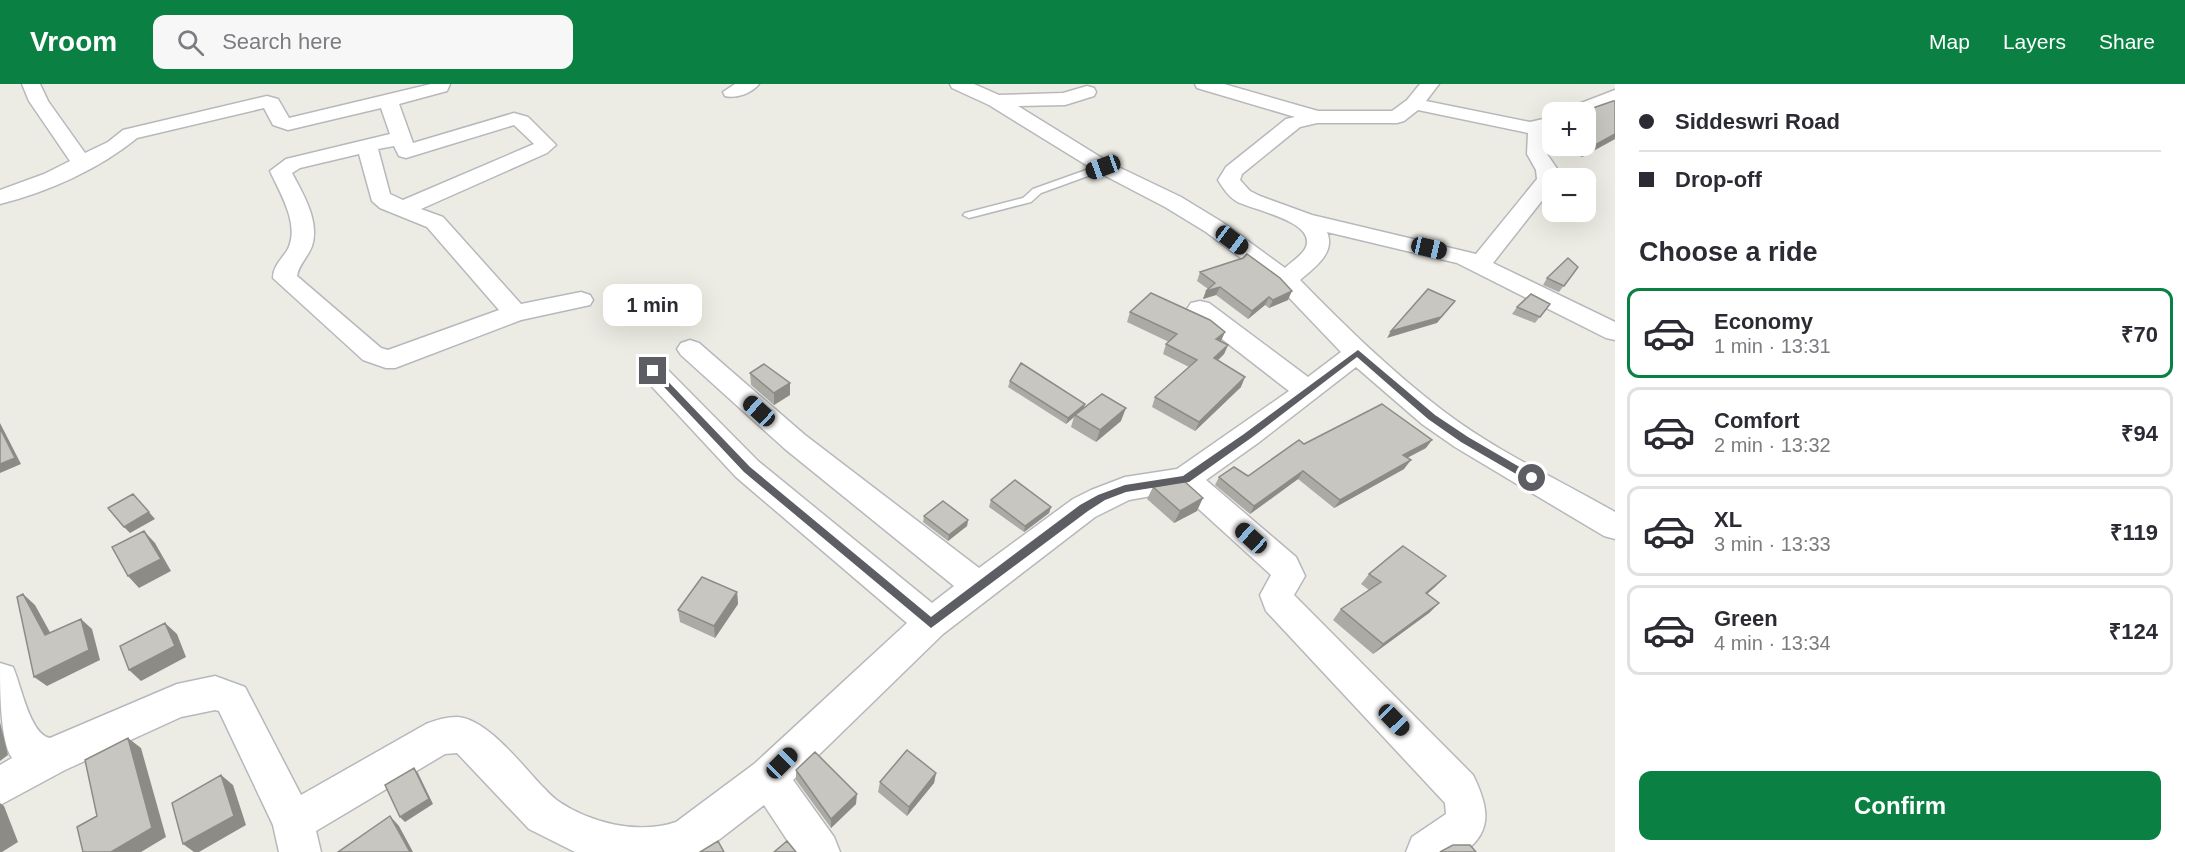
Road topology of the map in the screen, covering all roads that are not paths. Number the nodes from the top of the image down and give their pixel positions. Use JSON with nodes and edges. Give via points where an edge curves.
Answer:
{"nodes":[{"id":1,"x":31,"y":84,"type":"edge"},
{"id":2,"x":441,"y":84,"type":"edge"},
{"id":3,"x":959,"y":84,"type":"edge"},
{"id":4,"x":1204,"y":84,"type":"edge"},
{"id":5,"x":1430,"y":84,"type":"edge"},
{"id":6,"x":1087,"y":92,"type":"dead end"},
{"id":7,"x":1615,"y":96,"type":"edge"},
{"id":8,"x":388,"y":100,"type":"junction"},
{"id":9,"x":996,"y":101,"type":"junction"},
{"id":10,"x":1414,"y":104,"type":"junction"},
{"id":11,"x":1596,"y":104,"type":"edge"},
{"id":12,"x":1317,"y":117,"type":"junction"},
{"id":13,"x":1542,"y":125,"type":"edge"},
{"id":14,"x":1542,"y":136,"type":"edge"},
{"id":15,"x":400,"y":138,"type":"junction"},
{"id":16,"x":367,"y":146,"type":"junction"},
{"id":17,"x":82,"y":164,"type":"junction"},
{"id":18,"x":1103,"y":167,"type":"junction"},
{"id":19,"x":0,"y":197,"type":"edge"},
{"id":20,"x":404,"y":208,"type":"junction"},
{"id":21,"x":969,"y":215,"type":"dead end"},
{"id":22,"x":1304,"y":220,"type":"junction"},
{"id":23,"x":1480,"y":264,"type":"junction"},
{"id":24,"x":1286,"y":280,"type":"junction"},
{"id":25,"x":581,"y":300,"type":"dead end"},
{"id":26,"x":1200,"y":309,"type":"dead end"},
{"id":27,"x":515,"y":313,"type":"junction"},
{"id":28,"x":1615,"y":332,"type":"edge"},
{"id":29,"x":690,"y":349,"type":"dead end"},
{"id":30,"x":1358,"y":353,"type":"junction"},
{"id":31,"x":653,"y":371,"type":"dead end"},
{"id":32,"x":1308,"y":391,"type":"junction"},
{"id":33,"x":1185,"y":479,"type":"junction"},
{"id":34,"x":1611,"y":519,"type":"edge"},
{"id":35,"x":978,"y":586,"type":"junction"},
{"id":36,"x":931,"y":623,"type":"junction"},
{"id":37,"x":0,"y":679,"type":"edge"},
{"id":38,"x":51,"y":757,"type":"junction"},
{"id":39,"x":768,"y":777,"type":"junction"},
{"id":40,"x":0,"y":786,"type":"edge"},
{"id":41,"x":297,"y":837,"type":"edge"},
{"id":42,"x":819,"y":852,"type":"edge"},
{"id":43,"x":1427,"y":852,"type":"edge"}],
"edges":[{"from":1,"to":17,"type":"street"},
{"from":2,"to":8,"type":"street","via":[[437,89]]},
{"from":3,"to":9,"type":"street"},
{"from":4,"to":12,"type":"street"},
{"from":5,"to":10,"type":"street"},
{"from":6,"to":9,"type":"street","via":[[1065,99]]},
{"from":7,"to":11,"type":"street"},
{"from":8,"to":15,"type":"street"},
{"from":8,"to":17,"type":"street","via":[[285,124],[271,103],[262,103],[130,134]]},
{"from":9,"to":18,"type":"street"},
{"from":10,"to":12,"type":"street","via":[[1405,113],[1386,118]]},
{"from":10,"to":13,"type":"street","via":[[1513,125]]},
{"from":12,"to":22,"type":"street","via":[[1284,128],[1233,171],[1229,180],[1237,192],[1249,199]]},
{"from":14,"to":23,"type":"street","via":[[1537,154],[1548,180]]},
{"from":15,"to":16,"type":"street"},
{"from":15,"to":20,"type":"street","via":[[404,151],[409,152],[514,119],[545,143],[540,149]]},
{"from":16,"to":20,"type":"street","via":[[380,196]]},
{"from":16,"to":27,"type":"street","via":[[293,163],[281,171],[302,222],[301,245],[285,278],[372,354],[386,359],[395,359]]},
{"from":17,"to":19,"type":"street"},
{"from":18,"to":21,"type":"lane","via":[[1038,191],[1027,200]]},
{"from":18,"to":24,"type":"street","via":[[1200,218]]},
{"from":20,"to":27,"type":"street","via":[[435,222]]},
{"from":22,"to":23,"type":"street","via":[[1450,253]]},
{"from":22,"to":24,"type":"street","via":[[1318,235],[1319,243]]},
{"from":23,"to":28,"type":"street"},
{"from":24,"to":30,"type":"street"},
{"from":25,"to":27,"type":"street"},
{"from":26,"to":32,"type":"street"},
{"from":29,"to":35,"type":"street","via":[[788,437]]},
{"from":30,"to":32,"type":"street"},
{"from":30,"to":34,"type":"street","via":[[1465,440]]},
{"from":31,"to":36,"type":"street","via":[[747,469]]},
{"from":32,"to":33,"type":"street"},
{"from":33,"to":35,"type":"street","via":[[1125,489],[1102,498]]},
{"from":33,"to":43,"type":"street","via":[[1284,567],[1288,576],[1277,595],[1278,601],[1459,789],[1468,804],[1468,817],[1462,829]]},
{"from":35,"to":36,"type":"street"},
{"from":36,"to":39,"type":"street"},
{"from":37,"to":38,"type":"street","via":[[20,741],[37,755]]},
{"from":38,"to":40,"type":"street"},
{"from":38,"to":41,"type":"street","via":[[177,701],[215,693],[232,699],[239,709]]},
{"from":39,"to":41,"type":"street","via":[[688,838],[663,847],[632,849],[595,840],[543,815],[472,741],[459,735],[439,737]]},
{"from":39,"to":42,"type":"street"}]}
